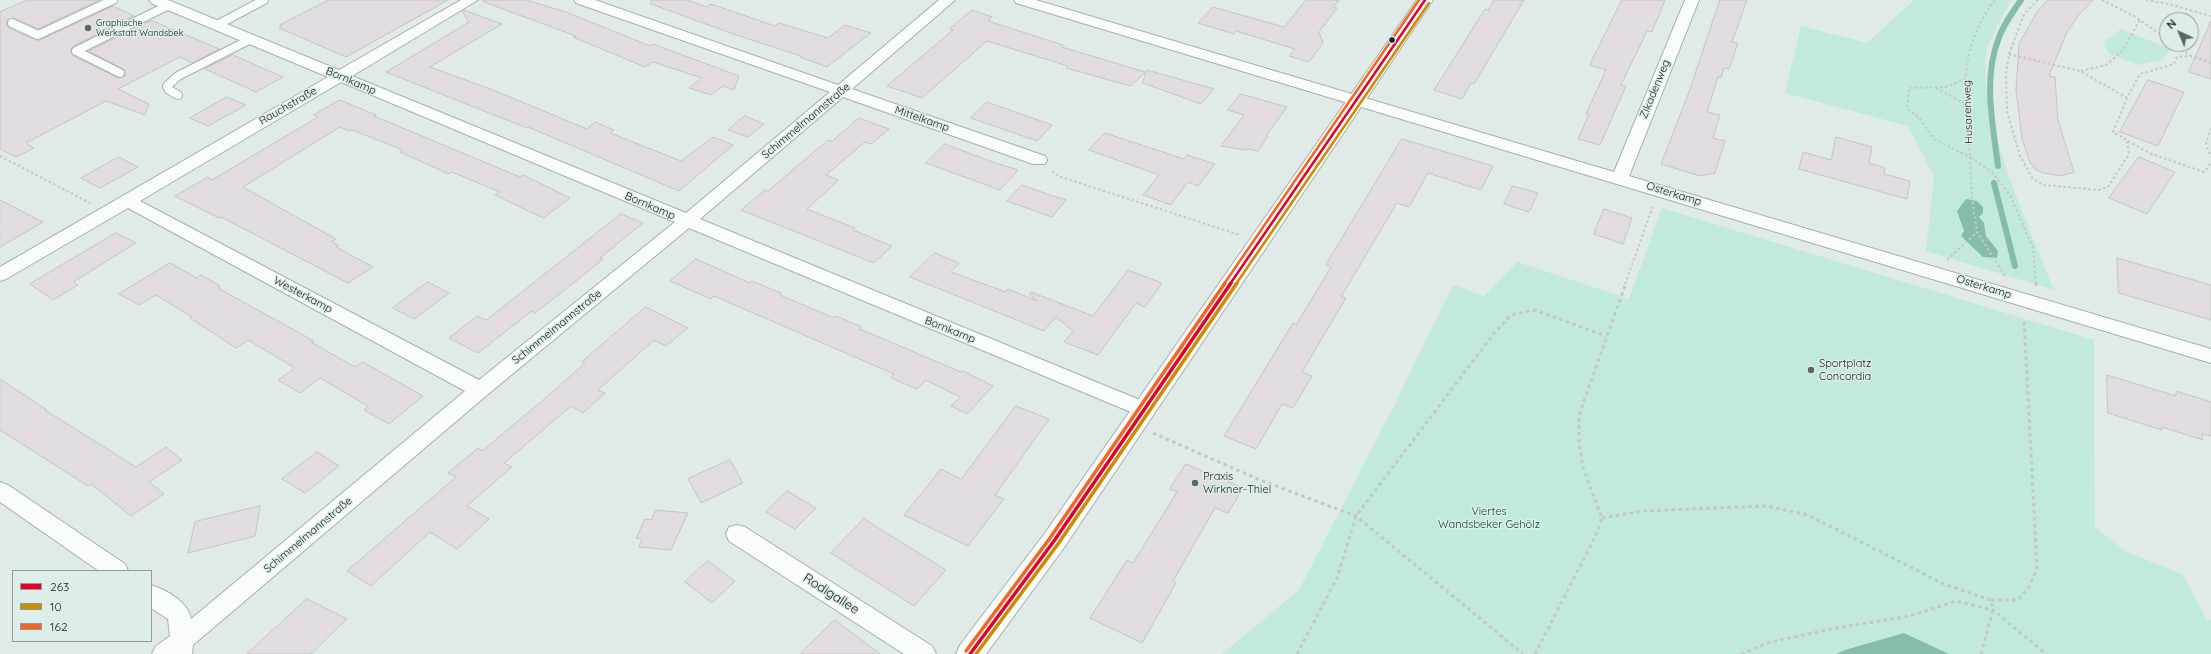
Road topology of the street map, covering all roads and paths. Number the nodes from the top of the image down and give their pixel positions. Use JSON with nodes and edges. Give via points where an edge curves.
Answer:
{"nodes":[{"id":1,"x":113,"y":0,"type":"edge"},
{"id":2,"x":264,"y":0,"type":"edge"},
{"id":3,"x":471,"y":0,"type":"edge"},
{"id":4,"x":581,"y":0,"type":"edge"},
{"id":5,"x":948,"y":0,"type":"edge"},
{"id":6,"x":1021,"y":0,"type":"edge"},
{"id":7,"x":1425,"y":0,"type":"edge"},
{"id":8,"x":1692,"y":0,"type":"edge"},
{"id":9,"x":1995,"y":0,"type":"edge"},
{"id":10,"x":2038,"y":0,"type":"edge"},
{"id":11,"x":2102,"y":0,"type":"edge"},
{"id":12,"x":2146,"y":0,"type":"edge"},
{"id":13,"x":162,"y":2,"type":"edge"},
{"id":14,"x":2211,"y":16,"type":"edge"},
{"id":15,"x":2140,"y":20,"type":"junction"},
{"id":16,"x":12,"y":23,"type":"dead end"},
{"id":17,"x":217,"y":25,"type":"junction"},
{"id":18,"x":2159,"y":33,"type":"edge"},
{"id":19,"x":251,"y":39,"type":"junction"},
{"id":20,"x":2185,"y":52,"type":"edge"},
{"id":21,"x":2009,"y":54,"type":"junction"},
{"id":22,"x":2191,"y":56,"type":"junction"},
{"id":23,"x":2211,"y":63,"type":"edge"},
{"id":24,"x":2080,"y":71,"type":"junction"},
{"id":25,"x":120,"y":73,"type":"dead end"},
{"id":26,"x":340,"y":76,"type":"junction"},
{"id":27,"x":1966,"y":79,"type":"junction"},
{"id":28,"x":1935,"y":87,"type":"junction"},
{"id":29,"x":843,"y":91,"type":"junction"},
{"id":30,"x":178,"y":96,"type":"dead end"},
{"id":31,"x":2127,"y":98,"type":"junction"},
{"id":32,"x":1357,"y":100,"type":"junction"},
{"id":33,"x":1967,"y":105,"type":"junction"},
{"id":34,"x":2211,"y":128,"type":"edge"},
{"id":35,"x":2127,"y":141,"type":"junction"},
{"id":36,"x":0,"y":156,"type":"edge"},
{"id":37,"x":1970,"y":156,"type":"junction"},
{"id":38,"x":2211,"y":157,"type":"edge"},
{"id":39,"x":1039,"y":160,"type":"joint"},
{"id":40,"x":2211,"y":163,"type":"edge"},
{"id":41,"x":1620,"y":178,"type":"junction"},
{"id":42,"x":1658,"y":190,"type":"junction"},
{"id":43,"x":126,"y":200,"type":"junction"},
{"id":44,"x":106,"y":212,"type":"junction"},
{"id":45,"x":687,"y":221,"type":"junction"},
{"id":46,"x":1977,"y":232,"type":"junction"},
{"id":47,"x":1259,"y":241,"type":"junction"},
{"id":48,"x":1940,"y":274,"type":"junction"},
{"id":49,"x":0,"y":275,"type":"edge"},
{"id":50,"x":2004,"y":294,"type":"junction"},
{"id":51,"x":2030,"y":301,"type":"junction"},
{"id":52,"x":1606,"y":336,"type":"junction"},
{"id":53,"x":2211,"y":356,"type":"edge"},
{"id":54,"x":480,"y":390,"type":"junction"},
{"id":55,"x":1139,"y":418,"type":"junction"},
{"id":56,"x":0,"y":491,"type":"edge"},
{"id":57,"x":1356,"y":516,"type":"junction"},
{"id":58,"x":1602,"y":518,"type":"junction"},
{"id":59,"x":737,"y":534,"type":"dead end"},
{"id":60,"x":116,"y":570,"type":"edge"},
{"id":61,"x":152,"y":595,"type":"edge"},
{"id":62,"x":1991,"y":600,"type":"junction"},
{"id":63,"x":1993,"y":610,"type":"junction"},
{"id":64,"x":176,"y":650,"type":"edge"},
{"id":65,"x":924,"y":654,"type":"edge"},
{"id":66,"x":970,"y":654,"type":"edge"},
{"id":67,"x":1297,"y":654,"type":"edge"},
{"id":68,"x":1523,"y":654,"type":"edge"},
{"id":69,"x":1535,"y":654,"type":"edge"},
{"id":70,"x":1741,"y":654,"type":"edge"},
{"id":71,"x":1981,"y":654,"type":"edge"},
{"id":72,"x":2046,"y":654,"type":"edge"}],
"edges":[{"from":1,"to":16,"type":"lane","via":[[38,35]]},
{"from":2,"to":17,"type":"lane"},
{"from":3,"to":26,"type":"street","name":"Rauchstraße"},
{"from":4,"to":29,"type":"street","name":"Mittelkamp"},
{"from":5,"to":29,"type":"street","name":"Schimmelmannstraße"},
{"from":6,"to":32,"type":"street","name":"Osterkamp"},
{"from":7,"to":32,"type":"main road"},
{"from":8,"to":41,"type":"street","name":"Zikadenweg"},
{"from":9,"to":27,"type":"path","name":"Husarenweg","via":[[1984,15],[1970,45]]},
{"from":10,"to":21,"type":"path","via":[[2024,14]]},
{"from":11,"to":15,"type":"path"},
{"from":12,"to":14,"type":"path"},
{"from":13,"to":17,"type":"street","name":"Bornkamp"},
{"from":13,"to":25,"type":"lane","via":[[76,51]]},
{"from":15,"to":18,"type":"path"},
{"from":15,"to":24,"type":"path","via":[[2122,51],[2106,65]]},
{"from":17,"to":19,"type":"street","name":"Bornkamp"},
{"from":19,"to":26,"type":"street","name":"Bornkamp"},
{"from":19,"to":30,"type":"lane","via":[[178,76],[167,86]]},
{"from":20,"to":22,"type":"path"},
{"from":21,"to":24,"type":"path"},
{"from":21,"to":35,"type":"path","via":[[2006,74],[2007,111],[2020,156],[2033,179],[2044,185],[2079,189],[2099,190],[2108,187],[2129,154]]},
{"from":22,"to":23,"type":"path"},
{"from":22,"to":31,"type":"path","via":[[2177,57],[2174,64],[2140,74]]},
{"from":24,"to":31,"type":"path"},
{"from":26,"to":43,"type":"street","name":"Rauchstraße"},
{"from":26,"to":45,"type":"street","name":"Bornkamp"},
{"from":27,"to":28,"type":"path","via":[[1945,87]]},
{"from":27,"to":33,"type":"path","name":"Husarenweg"},
{"from":28,"to":33,"type":"path"},
{"from":28,"to":37,"type":"path","via":[[1909,88],[1907,108],[1920,119],[1934,139]]},
{"from":29,"to":39,"type":"street","name":"Mittelkamp"},
{"from":29,"to":45,"type":"street","name":"Schimmelmannstraße"},
{"from":31,"to":35,"type":"path","via":[[2113,132]]},
{"from":32,"to":41,"type":"street","name":"Osterkamp"},
{"from":32,"to":47,"type":"main road"},
{"from":33,"to":37,"type":"path","name":"Husarenweg"},
{"from":34,"to":38,"type":"path","via":[[2206,144]]},
{"from":35,"to":40,"type":"path","via":[[2149,153],[2204,172]]},
{"from":36,"to":44,"type":"path"},
{"from":37,"to":46,"type":"path","via":[[1972,200]]},
{"from":37,"to":51,"type":"path","name":"Husarenweg","via":[[1993,173],[2010,195],[2033,248]]},
{"from":39,"to":47,"type":"path","via":[[1058,176]]},
{"from":41,"to":42,"type":"street","name":"Osterkamp"},
{"from":42,"to":48,"type":"street","name":"Osterkamp"},
{"from":42,"to":52,"type":"path"},
{"from":43,"to":44,"type":"street","name":"Rauchstraße"},
{"from":43,"to":54,"type":"street","name":"Westerkamp"},
{"from":44,"to":49,"type":"street","name":"Rauchstraße"},
{"from":45,"to":54,"type":"street","name":"Schimmelmannstraße"},
{"from":45,"to":55,"type":"street","name":"Bornkamp"},
{"from":46,"to":48,"type":"path","via":[[1948,258]]},
{"from":46,"to":50,"type":"path","via":[[2005,275]]},
{"from":47,"to":55,"type":"main road"},
{"from":48,"to":50,"type":"street","name":"Osterkamp"},
{"from":50,"to":51,"type":"street","name":"Osterkamp"},
{"from":51,"to":53,"type":"street","name":"Osterkamp"},
{"from":51,"to":62,"type":"path","name":"Husarenweg","via":[[2037,569],[2029,586],[2018,600]]},
{"from":52,"to":57,"type":"path","via":[[1536,310],[1511,315],[1492,336]]},
{"from":52,"to":58,"type":"path","via":[[1579,414],[1576,438],[1585,482]]},
{"from":54,"to":64,"type":"street","name":"Schimmelmannstraße"},
{"from":55,"to":57,"type":"path","via":[[1260,480]]},
{"from":55,"to":66,"type":"main road","via":[[1054,541]]},
{"from":56,"to":60,"type":"street"},
{"from":57,"to":67,"type":"path","via":[[1337,578]]},
{"from":57,"to":68,"type":"path"},
{"from":58,"to":62,"type":"path","via":[[1642,511],[1767,506],[1808,515],[1944,584]]},
{"from":58,"to":69,"type":"path","via":[[1596,537]]},
{"from":59,"to":65,"type":"street","name":"Rodigallee"},
{"from":61,"to":64,"type":"street","via":[[179,614]]},
{"from":62,"to":63,"type":"path"},
{"from":63,"to":70,"type":"path","via":[[1956,601],[1910,616],[1770,642]]},
{"from":63,"to":71,"type":"path"},
{"from":63,"to":72,"type":"path"}]}
